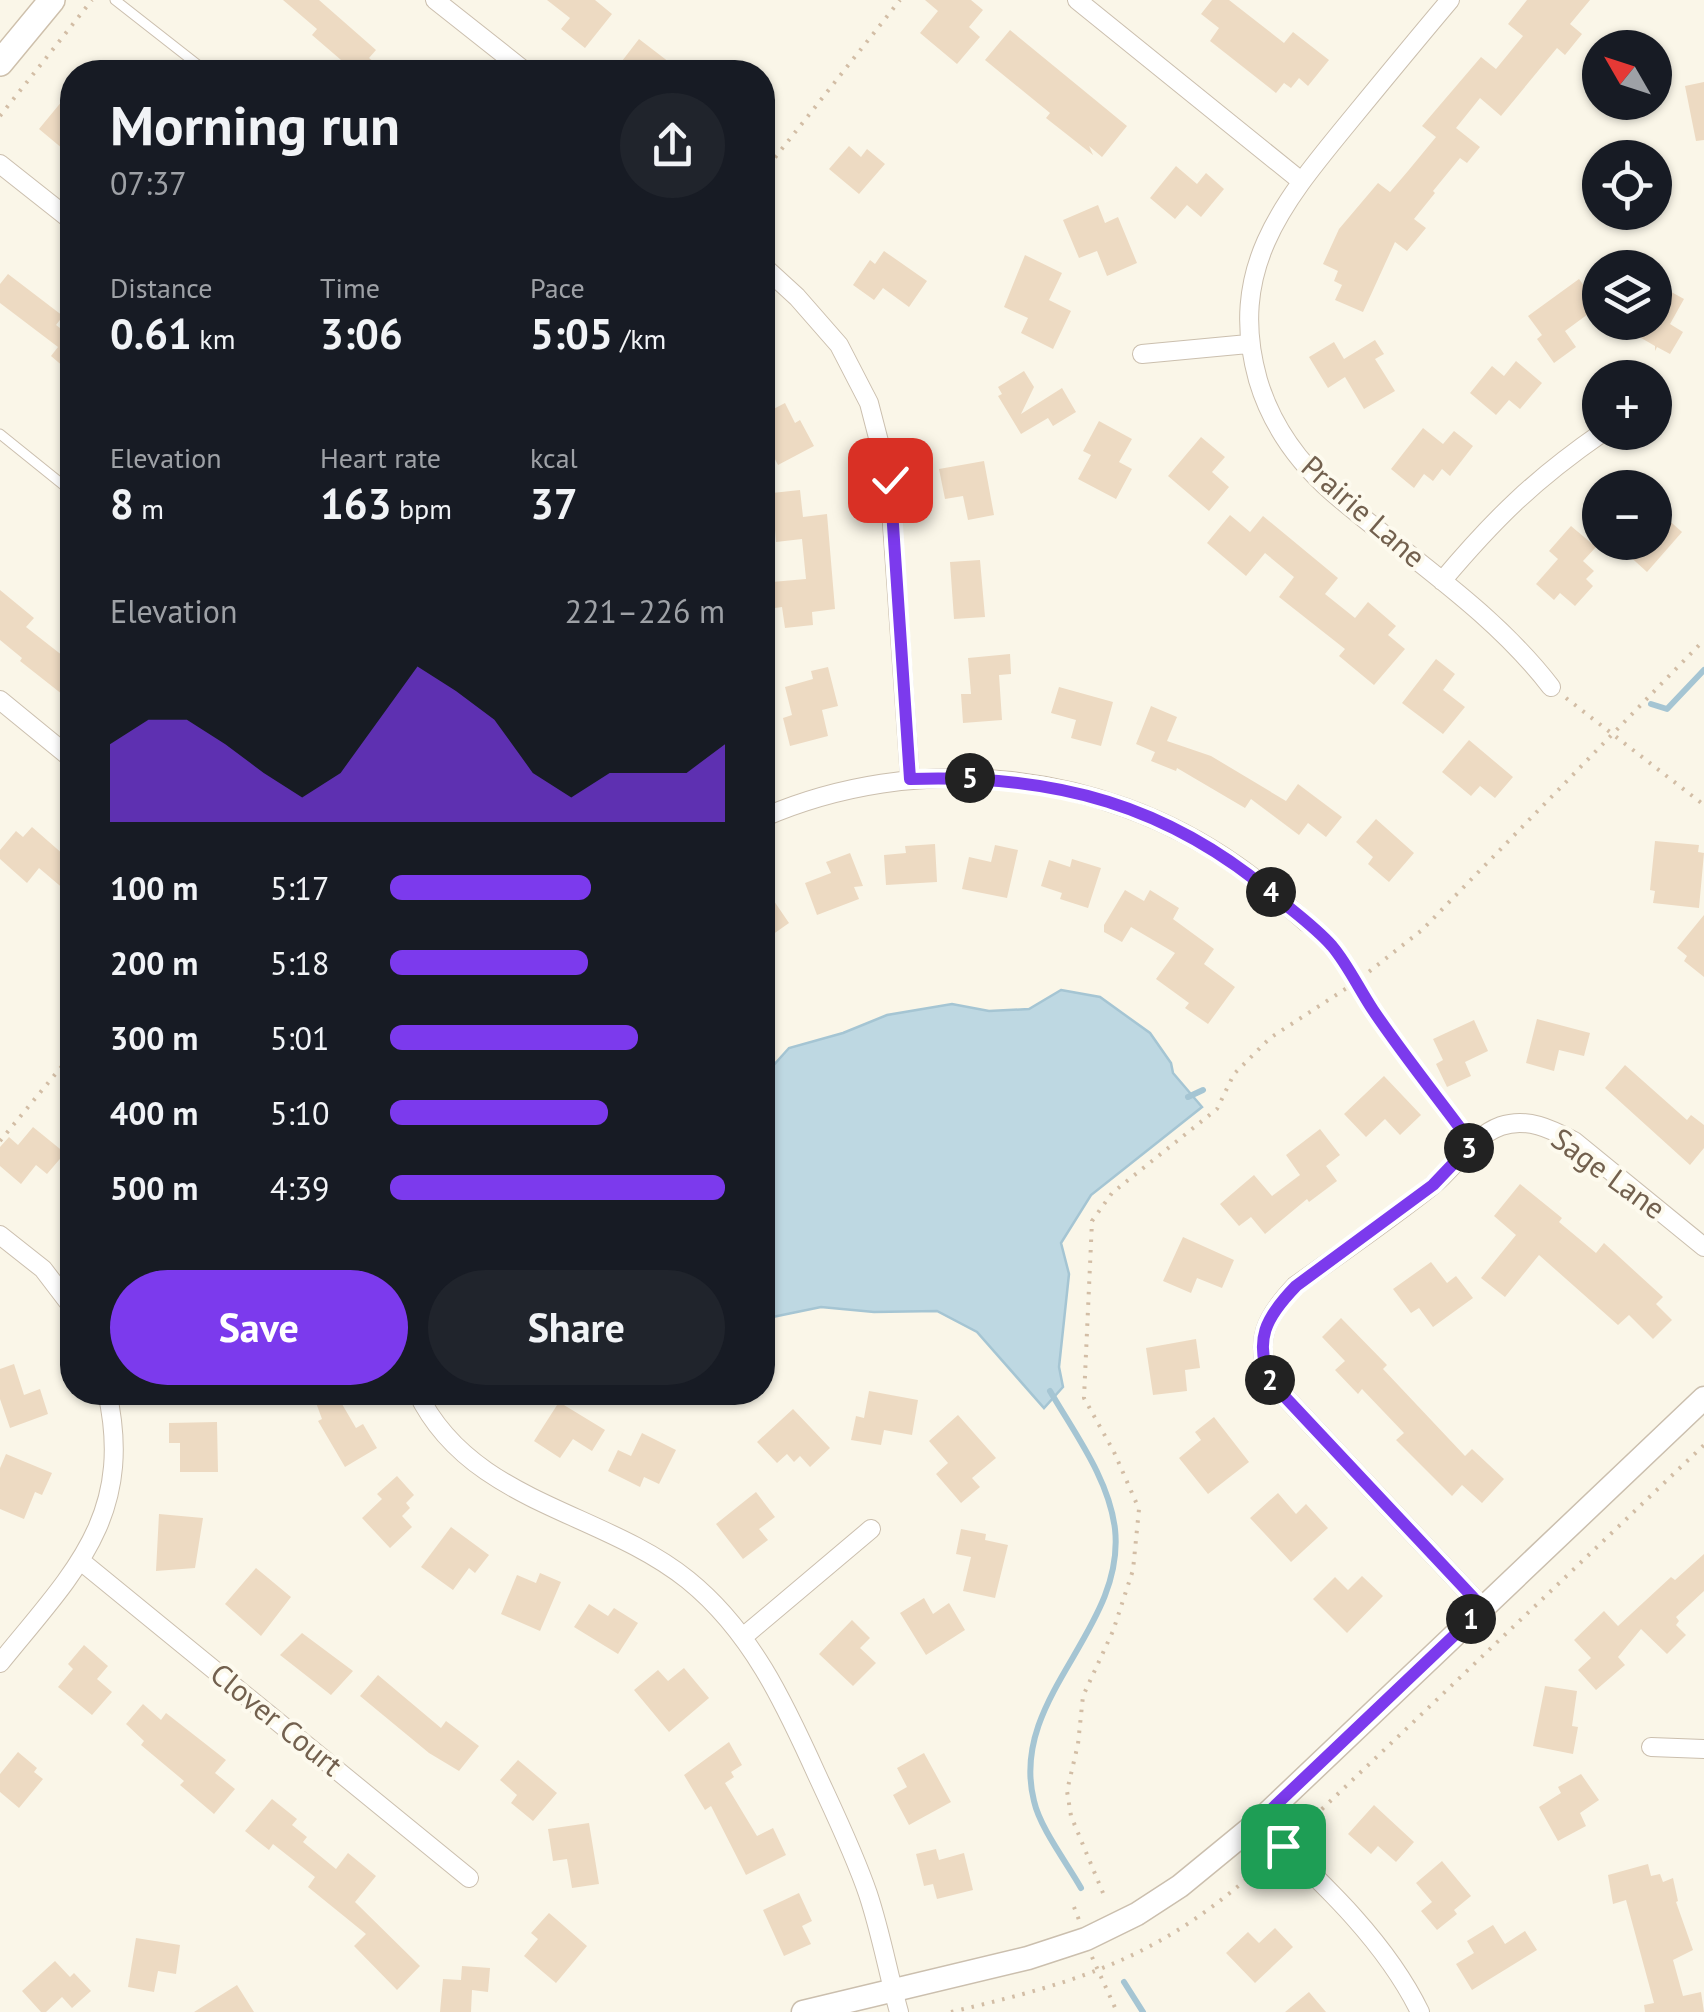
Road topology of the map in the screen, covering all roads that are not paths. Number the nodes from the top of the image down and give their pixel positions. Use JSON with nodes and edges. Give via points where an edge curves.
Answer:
{"nodes":[{"id":1,"x":52,"y":0,"type":"edge"},
{"id":2,"x":115,"y":0,"type":"edge"},
{"id":3,"x":435,"y":0,"type":"edge"},
{"id":4,"x":1077,"y":0,"type":"edge"},
{"id":5,"x":1450,"y":0,"type":"edge"},
{"id":6,"x":191,"y":60,"type":"edge"},
{"id":7,"x":511,"y":60,"type":"edge"},
{"id":8,"x":0,"y":63,"type":"edge"},
{"id":9,"x":0,"y":164,"type":"edge"},
{"id":10,"x":1301,"y":181,"type":"junction"},
{"id":11,"x":60,"y":212,"type":"edge"},
{"id":12,"x":775,"y":276,"type":"edge"},
{"id":13,"x":1248,"y":344,"type":"junction"},
{"id":14,"x":1142,"y":354,"type":"dead end"},
{"id":15,"x":0,"y":434,"type":"edge"},
{"id":16,"x":1582,"y":447,"type":"edge"},
{"id":17,"x":60,"y":482,"type":"edge"},
{"id":18,"x":1442,"y":581,"type":"junction"},
{"id":19,"x":1552,"y":687,"type":"road end"},
{"id":20,"x":0,"y":700,"type":"edge"},
{"id":21,"x":60,"y":749,"type":"edge"},
{"id":22,"x":910,"y":779,"type":"junction"},
{"id":23,"x":775,"y":813,"type":"edge"},
{"id":24,"x":1307,"y":923,"type":"road end"},
{"id":25,"x":0,"y":1235,"type":"edge"},
{"id":26,"x":1704,"y":1247,"type":"edge"},
{"id":27,"x":60,"y":1291,"type":"edge"},
{"id":28,"x":1704,"y":1398,"type":"edge"},
{"id":29,"x":108,"y":1405,"type":"edge"},
{"id":30,"x":426,"y":1405,"type":"edge"},
{"id":31,"x":871,"y":1529,"type":"dead end"},
{"id":32,"x":82,"y":1562,"type":"junction"},
{"id":33,"x":1483,"y":1608,"type":"junction"},
{"id":34,"x":744,"y":1637,"type":"junction"},
{"id":35,"x":0,"y":1663,"type":"edge"},
{"id":36,"x":1651,"y":1746,"type":"dead end"},
{"id":37,"x":1704,"y":1750,"type":"edge"},
{"id":38,"x":1258,"y":1822,"type":"junction"},
{"id":39,"x":469,"y":1878,"type":"dead end"},
{"id":40,"x":896,"y":2001,"type":"edge"},
{"id":41,"x":803,"y":2012,"type":"edge"},
{"id":42,"x":1420,"y":2012,"type":"edge"}],
"edges":[{"from":1,"to":8,"type":"main road"},
{"from":2,"to":6,"type":"lane"},
{"from":3,"to":7,"type":"street"},
{"from":4,"to":10,"type":"street"},
{"from":5,"to":10,"type":"street","name":"Prairie Lane"},
{"from":9,"to":11,"type":"street"},
{"from":10,"to":13,"type":"street","name":"Prairie Lane","via":[[1259,258]]},
{"from":12,"to":22,"type":"street","via":[[839,344],[869,403],[890,480]]},
{"from":13,"to":14,"type":"street"},
{"from":13,"to":18,"type":"street","name":"Prairie Lane","via":[[1263,397],[1290,446],[1331,490]]},
{"from":15,"to":17,"type":"lane"},
{"from":16,"to":18,"type":"street","via":[[1513,501]]},
{"from":18,"to":19,"type":"street","name":"Prairie Lane","via":[[1503,630]]},
{"from":20,"to":21,"type":"street"},
{"from":22,"to":23,"type":"street"},
{"from":22,"to":24,"type":"street","via":[[1003,779],[1138,812],[1237,865]]},
{"from":25,"to":27,"type":"street"},
{"from":26,"to":33,"type":"street","name":"Sage Lane","via":[[1574,1142],[1519,1122],[1472,1144],[1433,1185],[1277,1306],[1262,1345],[1271,1382]]},
{"from":28,"to":33,"type":"street"},
{"from":29,"to":32,"type":"street","via":[[112,1470],[98,1530]]},
{"from":30,"to":34,"type":"street","via":[[482,1470],[662,1561]]},
{"from":31,"to":34,"type":"street"},
{"from":32,"to":35,"type":"street"},
{"from":32,"to":39,"type":"street","name":"Clover Court"},
{"from":33,"to":38,"type":"street"},
{"from":34,"to":40,"type":"street","via":[[786,1706],[842,1830],[868,1894]]},
{"from":36,"to":37,"type":"street"},
{"from":38,"to":40,"type":"street","via":[[1137,1914],[1086,1939]]},
{"from":38,"to":42,"type":"street","via":[[1371,1940]]},
{"from":40,"to":41,"type":"street"}]}
